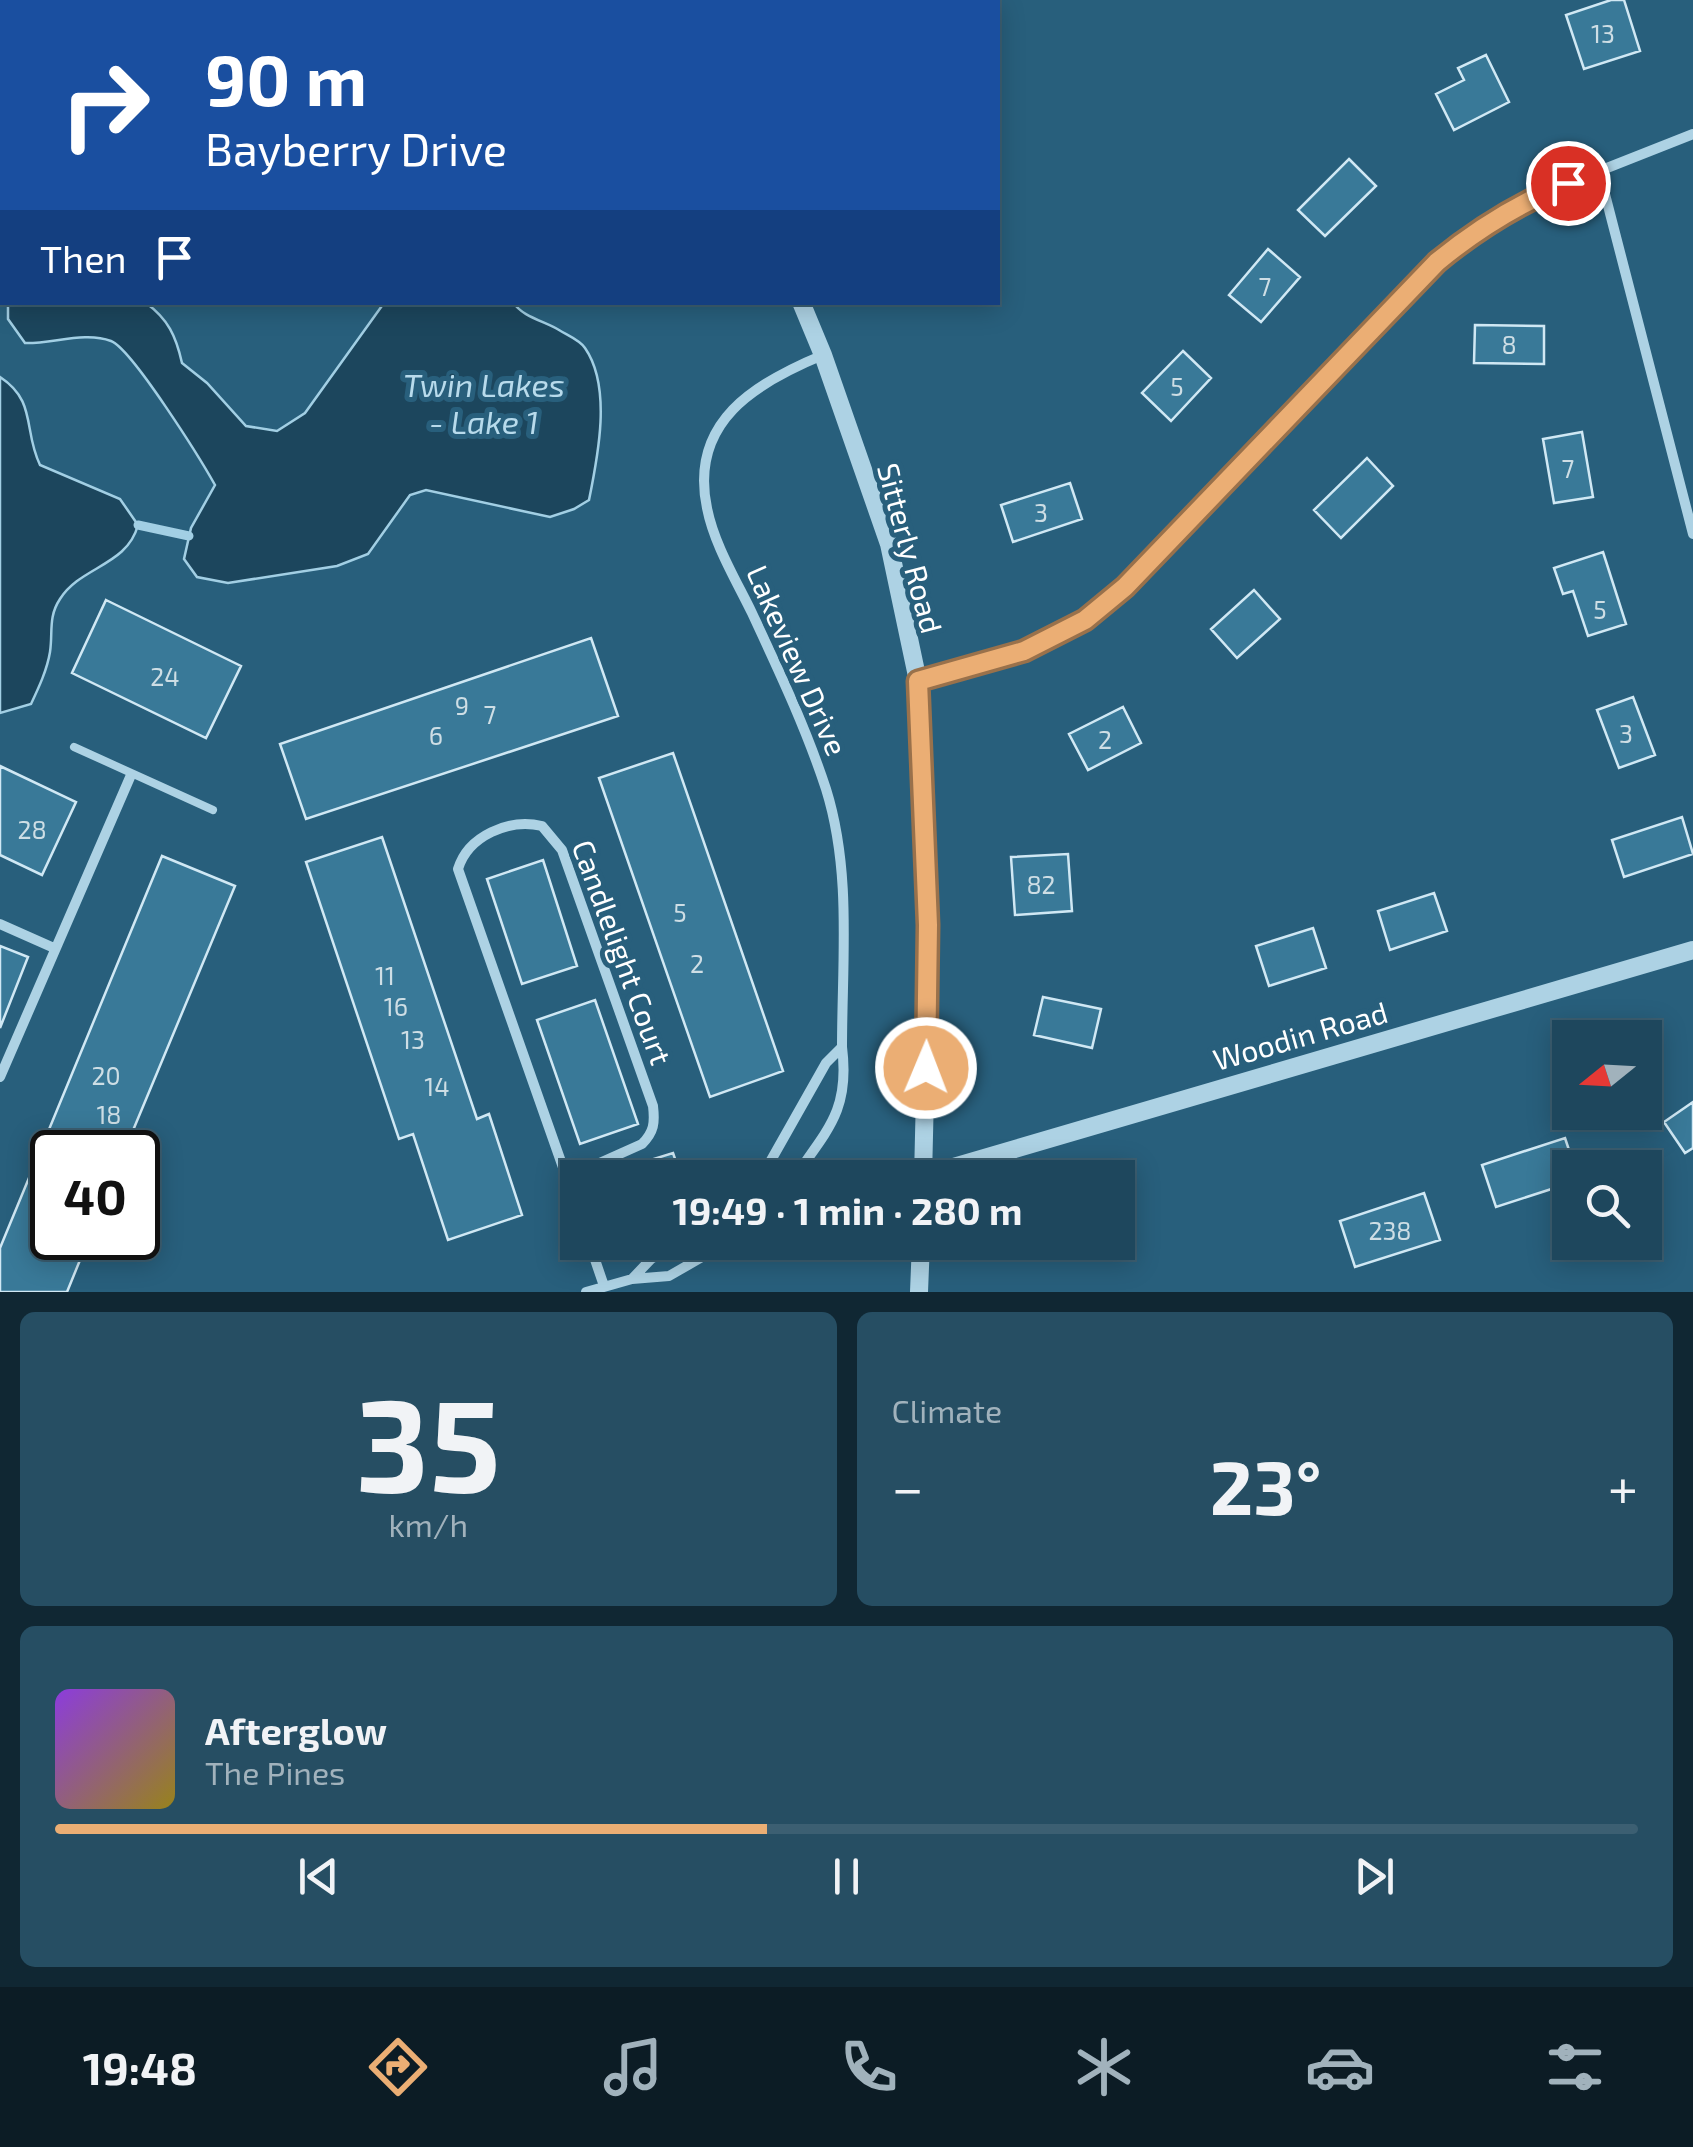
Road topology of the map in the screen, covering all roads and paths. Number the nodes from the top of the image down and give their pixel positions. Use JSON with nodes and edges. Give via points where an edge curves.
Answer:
{"nodes":[{"id":1,"x":1693,"y":134,"type":"edge"},
{"id":2,"x":1599,"y":171,"type":"junction"},
{"id":3,"x":802,"y":305,"type":"edge"},
{"id":4,"x":824,"y":355,"type":"junction"},
{"id":5,"x":1693,"y":534,"type":"edge"},
{"id":6,"x":918,"y":681,"type":"junction"},
{"id":7,"x":74,"y":747,"type":"dead end"},
{"id":8,"x":131,"y":775,"type":"junction"},
{"id":9,"x":214,"y":810,"type":"dead end"},
{"id":10,"x":0,"y":924,"type":"edge"},
{"id":11,"x":54,"y":948,"type":"junction"},
{"id":12,"x":1693,"y":950,"type":"edge"},
{"id":13,"x":842,"y":1047,"type":"junction"},
{"id":14,"x":0,"y":1077,"type":"edge"},
{"id":15,"x":770,"y":1160,"type":"edge"},
{"id":16,"x":806,"y":1160,"type":"edge"},
{"id":17,"x":923,"y":1160,"type":"edge"},
{"id":18,"x":978,"y":1160,"type":"edge"},
{"id":19,"x":566,"y":1178,"type":"joint"},
{"id":20,"x":595,"y":1260,"type":"edge"},
{"id":21,"x":650,"y":1260,"type":"edge"},
{"id":22,"x":697,"y":1260,"type":"edge"},
{"id":23,"x":920,"y":1260,"type":"edge"},
{"id":24,"x":632,"y":1279,"type":"junction"},
{"id":25,"x":604,"y":1286,"type":"junction"},
{"id":26,"x":586,"y":1292,"type":"edge"},
{"id":27,"x":919,"y":1292,"type":"edge"}],
"edges":[{"from":1,"to":2,"type":"street"},
{"from":2,"to":5,"type":"street"},
{"from":2,"to":6,"type":"street","via":[[1477,229],[1437,262],[1125,587],[1085,620],[1024,651]]},
{"from":3,"to":4,"type":"street","name":"Sitterly Road"},
{"from":4,"to":6,"type":"street","name":"Sitterly Road","via":[[888,544]]},
{"from":4,"to":13,"type":"street","name":"Lakeview Drive","via":[[782,372],[737,402],[709,448],[703,478],[722,549],[794,703],[827,792],[841,854]]},
{"from":6,"to":17,"type":"street","name":"Sitterly Road","via":[[928,925]]},
{"from":7,"to":8,"type":"lane"},
{"from":8,"to":9,"type":"lane"},
{"from":8,"to":11,"type":"street"},
{"from":10,"to":11,"type":"street"},
{"from":11,"to":14,"type":"street"},
{"from":12,"to":18,"type":"street","name":"Woodin Road"},
{"from":13,"to":15,"type":"street"},
{"from":13,"to":16,"type":"street","name":"Lakeview Drive","via":[[842,1104]]},
{"from":19,"to":19,"type":"street","name":"Candlelight Court","via":[[642,1144],[655,1123],[653,1106],[562,850],[542,826],[514,824],[469,846],[458,869]]},
{"from":20,"to":25,"type":"street"},
{"from":21,"to":24,"type":"street"},
{"from":22,"to":24,"type":"street","via":[[669,1276]]},
{"from":23,"to":27,"type":"street"},
{"from":24,"to":25,"type":"street"},
{"from":25,"to":26,"type":"street"}]}
